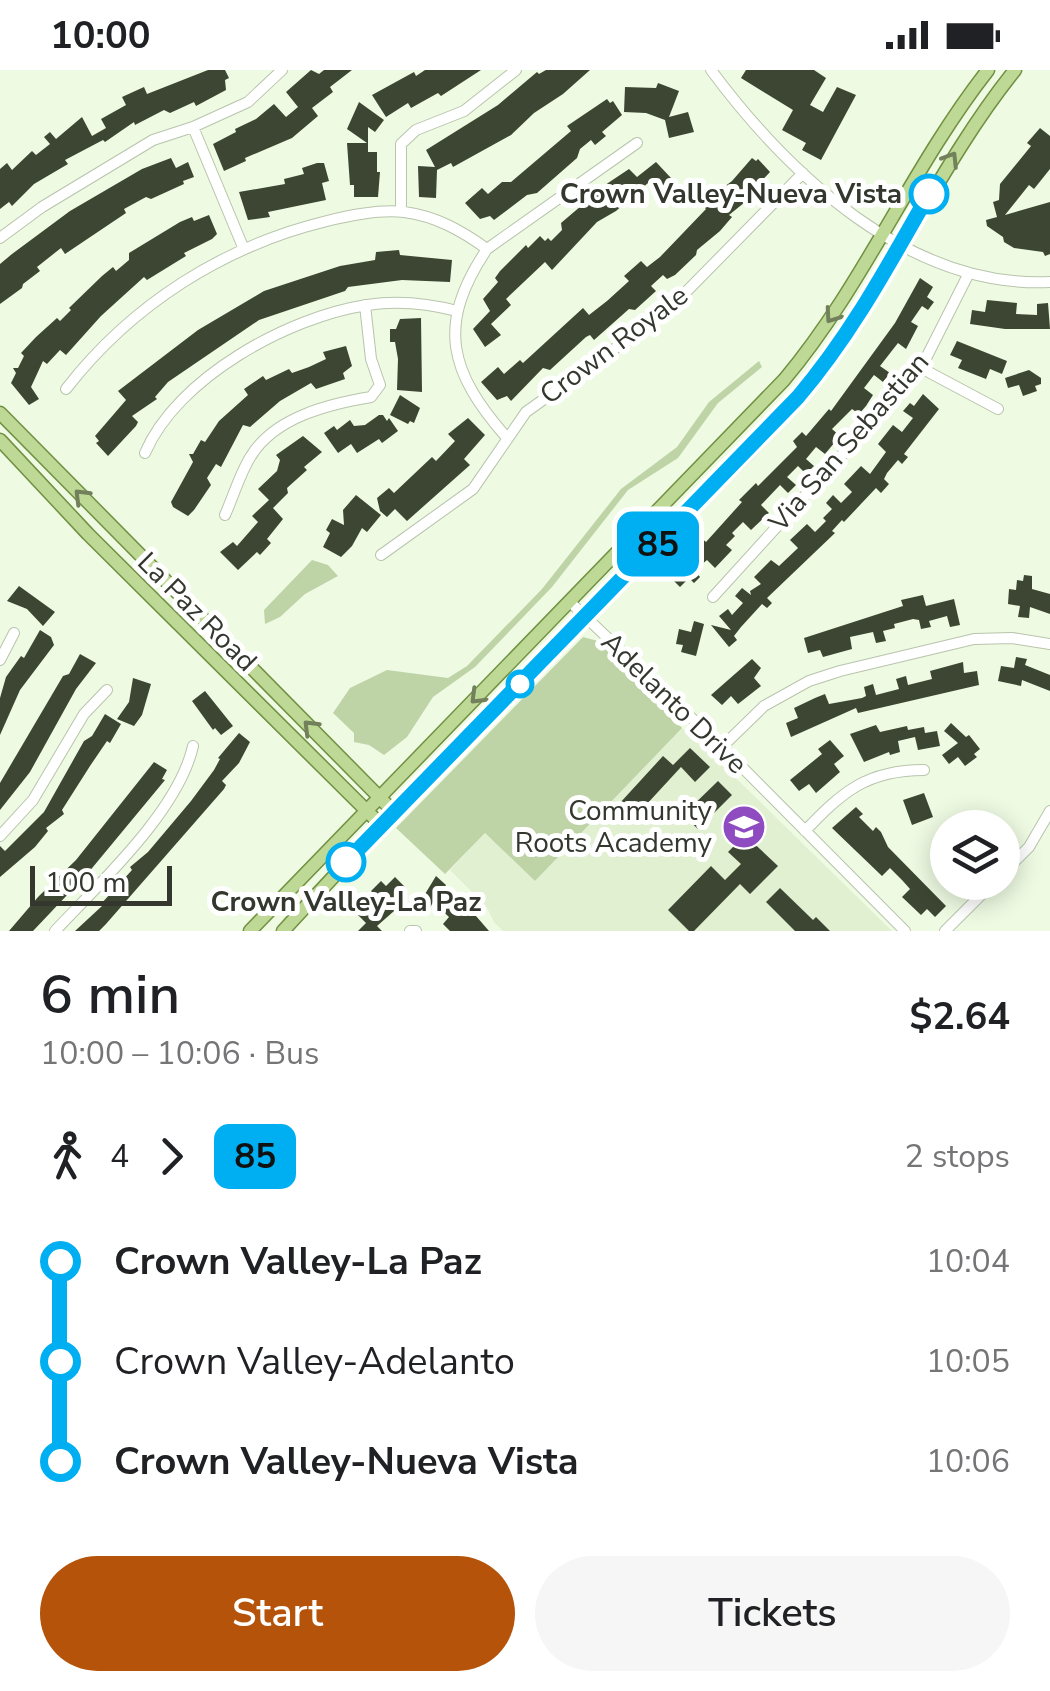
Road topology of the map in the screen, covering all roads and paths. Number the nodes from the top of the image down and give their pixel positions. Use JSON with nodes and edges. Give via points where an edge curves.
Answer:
{"nodes":[{"id":1,"x":282,"y":70,"type":"edge"},
{"id":2,"x":516,"y":70,"type":"edge"},
{"id":3,"x":711,"y":70,"type":"edge"},
{"id":4,"x":988,"y":70,"type":"edge"},
{"id":5,"x":1016,"y":70,"type":"edge"},
{"id":6,"x":193,"y":128,"type":"junction"},
{"id":7,"x":637,"y":142,"type":"dead end"},
{"id":8,"x":802,"y":173,"type":"junction"},
{"id":9,"x":400,"y":211,"type":"junction"},
{"id":10,"x":883,"y":233,"type":"junction"},
{"id":11,"x":0,"y":238,"type":"edge"},
{"id":12,"x":901,"y":243,"type":"junction"},
{"id":13,"x":243,"y":247,"type":"junction"},
{"id":14,"x":488,"y":249,"type":"junction"},
{"id":15,"x":968,"y":275,"type":"junction"},
{"id":16,"x":1050,"y":282,"type":"edge"},
{"id":17,"x":364,"y":305,"type":"junction"},
{"id":18,"x":458,"y":311,"type":"junction"},
{"id":19,"x":921,"y":368,"type":"junction"},
{"id":20,"x":66,"y":388,"type":"dead end"},
{"id":21,"x":998,"y":410,"type":"dead end"},
{"id":22,"x":0,"y":413,"type":"edge"},
{"id":23,"x":507,"y":438,"type":"junction"},
{"id":24,"x":0,"y":440,"type":"edge"},
{"id":25,"x":146,"y":453,"type":"dead end"},
{"id":26,"x":226,"y":514,"type":"dead end"},
{"id":27,"x":382,"y":555,"type":"dead end"},
{"id":28,"x":713,"y":596,"type":"dead end"},
{"id":29,"x":570,"y":602,"type":"junction"},
{"id":30,"x":586,"y":617,"type":"junction"},
{"id":31,"x":14,"y":633,"type":"dead end"},
{"id":32,"x":1050,"y":644,"type":"edge"},
{"id":33,"x":0,"y":660,"type":"edge"},
{"id":34,"x":107,"y":690,"type":"dead end"},
{"id":35,"x":193,"y":746,"type":"dead end"},
{"id":36,"x":722,"y":747,"type":"junction"},
{"id":37,"x":924,"y":770,"type":"dead end"},
{"id":38,"x":378,"y":796,"type":"junction"},
{"id":39,"x":365,"y":809,"type":"junction"},
{"id":40,"x":1050,"y":810,"type":"edge"},
{"id":41,"x":394,"y":812,"type":"junction"},
{"id":42,"x":381,"y":825,"type":"junction"},
{"id":43,"x":804,"y":831,"type":"junction"},
{"id":44,"x":0,"y":836,"type":"edge"},
{"id":45,"x":1020,"y":856,"type":"edge"},
{"id":46,"x":976,"y":900,"type":"edge"},
{"id":47,"x":55,"y":931,"type":"edge"},
{"id":48,"x":250,"y":931,"type":"edge"},
{"id":49,"x":283,"y":931,"type":"edge"},
{"id":50,"x":905,"y":931,"type":"edge"},
{"id":51,"x":945,"y":931,"type":"edge"}],
"edges":[{"from":1,"to":6,"type":"street","via":[[248,102]]},
{"from":2,"to":9,"type":"street","via":[[464,111],[416,130],[401,144]]},
{"from":3,"to":8,"type":"street"},
{"from":4,"to":10,"type":"main road"},
{"from":12,"to":5,"type":"main road","one_way":true,"via":[[968,132]]},
{"from":6,"to":11,"type":"street","via":[[153,140]]},
{"from":6,"to":13,"type":"street"},
{"from":7,"to":14,"type":"street"},
{"from":8,"to":10,"type":"street"},
{"from":8,"to":23,"type":"street","name":"Crown Royale","via":[[684,294],[542,398]]},
{"from":9,"to":13,"type":"street","via":[[348,216]]},
{"from":9,"to":14,"type":"street","via":[[461,230]]},
{"from":10,"to":12,"type":"street"},
{"from":10,"to":29,"type":"main road","one_way":true,"via":[[806,354]]},
{"from":12,"to":15,"type":"street"},
{"from":12,"to":30,"type":"main road","via":[[822,368]]},
{"from":13,"to":20,"type":"street","via":[[122,327]]},
{"from":14,"to":18,"type":"street"},
{"from":15,"to":16,"type":"street"},
{"from":15,"to":19,"type":"street","name":"Via San Sebastian"},
{"from":17,"to":18,"type":"street","via":[[430,304]]},
{"from":17,"to":25,"type":"street","via":[[277,335],[222,367],[180,399]]},
{"from":17,"to":26,"type":"street","via":[[377,390],[281,426],[250,457]]},
{"from":18,"to":23,"type":"street","via":[[455,337],[464,381]]},
{"from":19,"to":21,"type":"street"},
{"from":19,"to":28,"type":"street","name":"Via San Sebastian"},
{"from":38,"to":22,"type":"main road","name":"La Paz Road","one_way":true},
{"from":23,"to":27,"type":"street","name":"Crown Royale","via":[[474,490]]},
{"from":24,"to":39,"type":"main road","name":"La Paz Road"},
{"from":29,"to":30,"type":"street","name":"Adelanto Drive"},
{"from":29,"to":38,"type":"main road","one_way":true},
{"from":30,"to":36,"type":"street","name":"Adelanto Drive"},
{"from":30,"to":41,"type":"main road"},
{"from":31,"to":33,"type":"street"},
{"from":32,"to":36,"type":"street","via":[[974,639],[840,671],[764,706]]},
{"from":34,"to":44,"type":"street","via":[[84,714],[33,800]]},
{"from":35,"to":47,"type":"street","via":[[176,792]]},
{"from":36,"to":43,"type":"street","name":"Adelanto Drive"},
{"from":37,"to":43,"type":"street","via":[[898,770],[858,784]]},
{"from":38,"to":39,"type":"main road"},
{"from":38,"to":41,"type":"main road","name":"La Paz Road"},
{"from":39,"to":42,"type":"main road","name":"La Paz Road"},
{"from":39,"to":48,"type":"main road"},
{"from":40,"to":45,"type":"street"},
{"from":41,"to":42,"type":"main road"},
{"from":42,"to":49,"type":"main road"},
{"from":43,"to":50,"type":"street","name":"Adelanto Drive"},
{"from":46,"to":51,"type":"street"}]}
